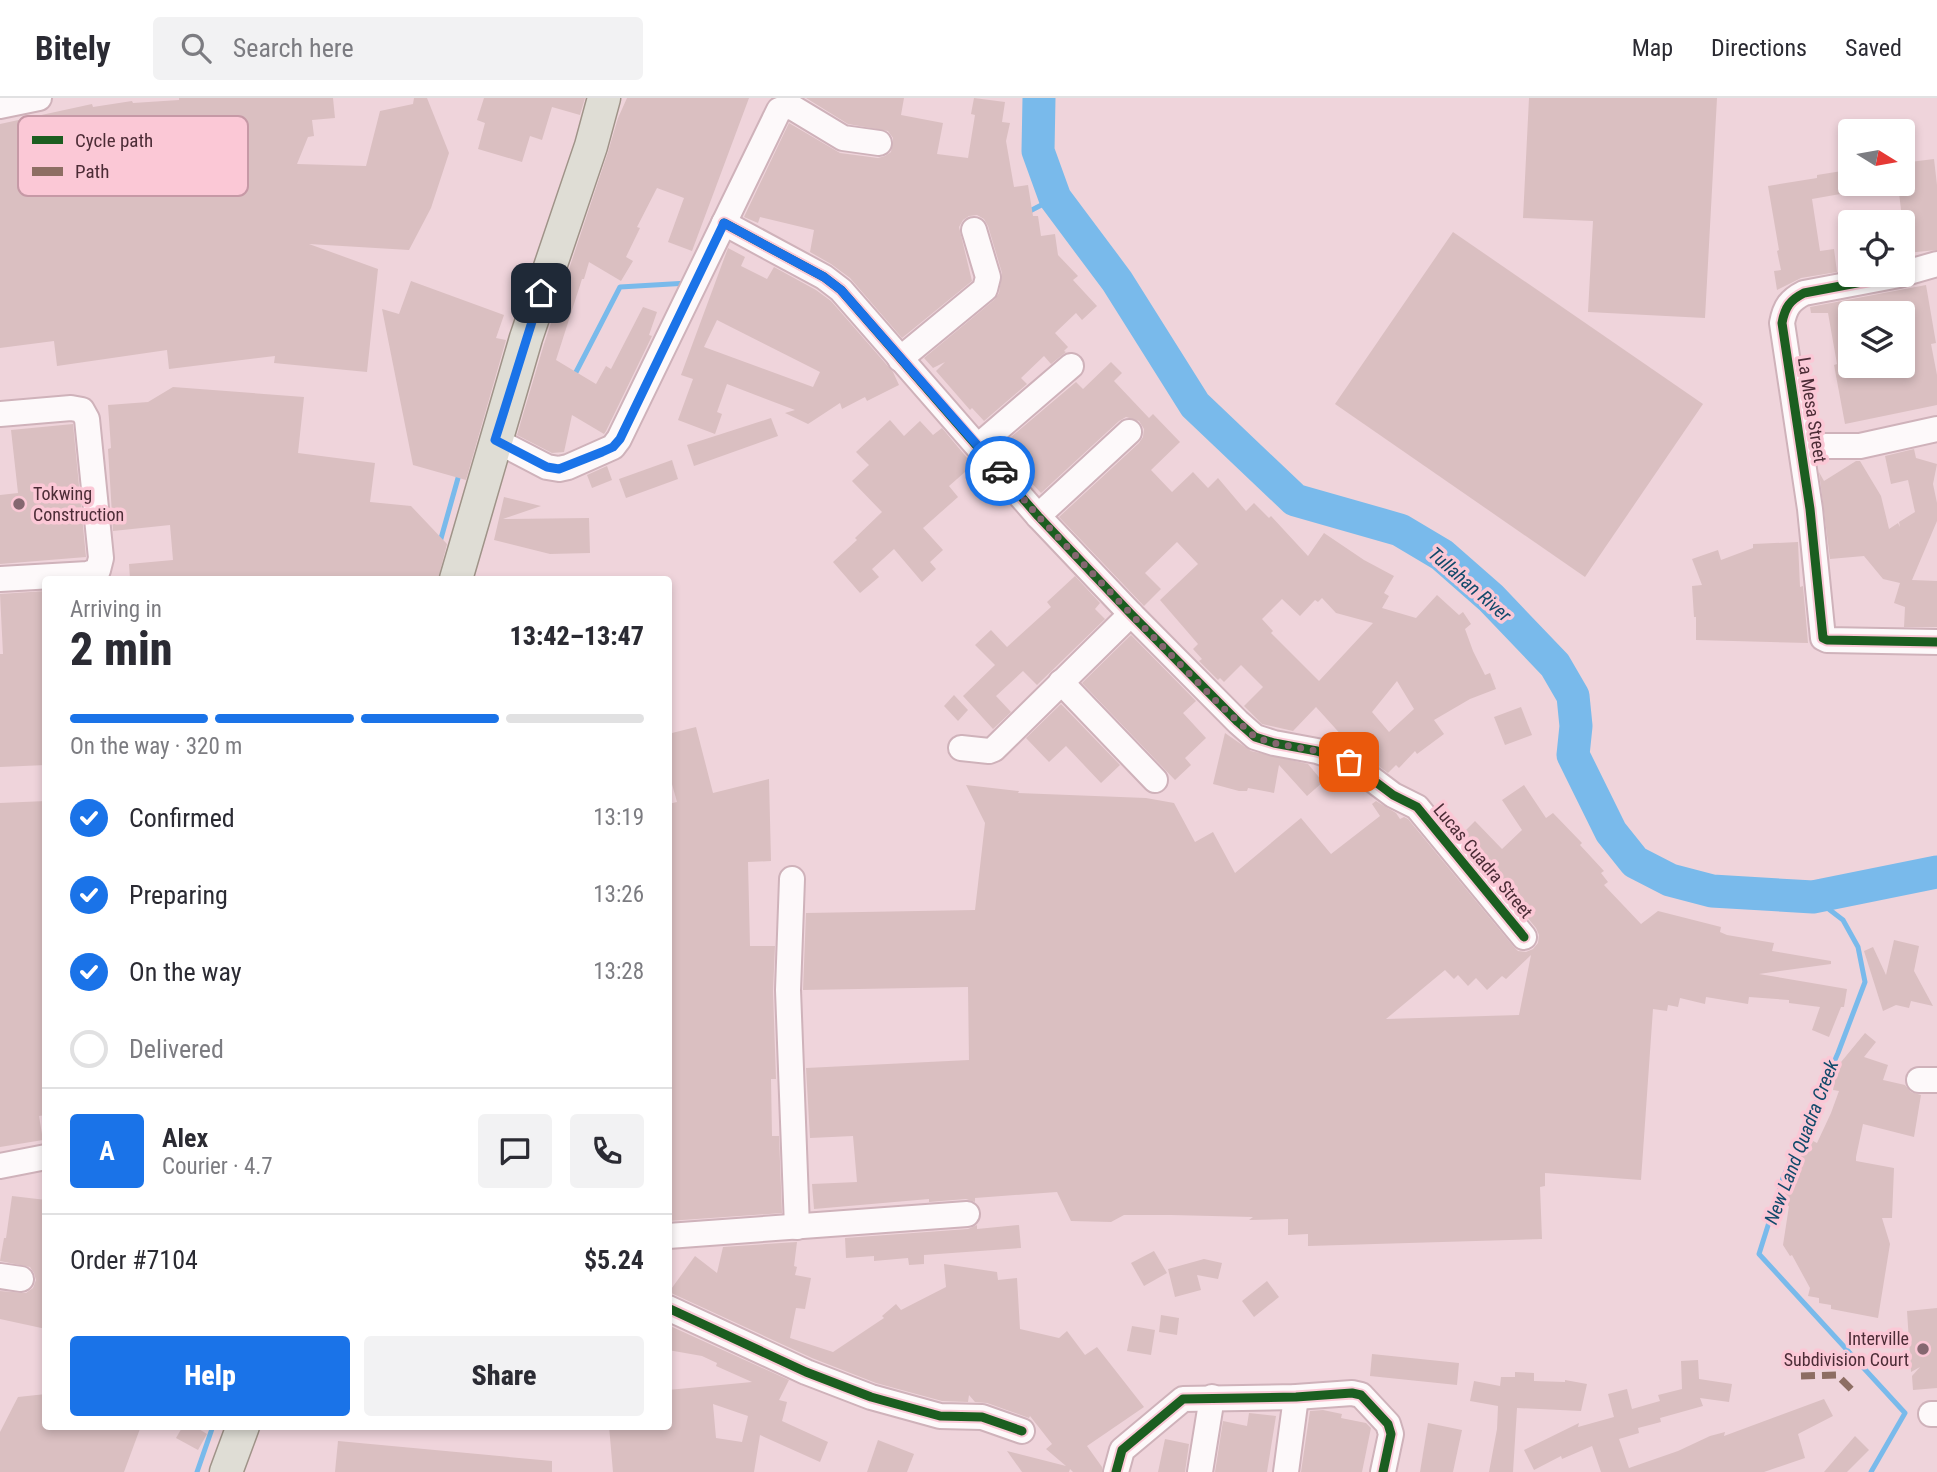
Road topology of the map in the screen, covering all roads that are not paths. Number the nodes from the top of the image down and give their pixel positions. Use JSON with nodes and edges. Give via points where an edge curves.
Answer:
{"nodes":[{"id":1,"x":39,"y":98,"type":"edge"},
{"id":2,"x":604,"y":98,"type":"edge"},
{"id":3,"x":0,"y":106,"type":"edge"},
{"id":4,"x":879,"y":144,"type":"dead end"},
{"id":5,"x":724,"y":223,"type":"junction"},
{"id":6,"x":974,"y":230,"type":"dead end"},
{"id":7,"x":1937,"y":264,"type":"edge"},
{"id":8,"x":1915,"y":270,"type":"edge"},
{"id":9,"x":1838,"y":286,"type":"edge"},
{"id":10,"x":900,"y":359,"type":"junction"},
{"id":11,"x":1071,"y":366,"type":"dead end"},
{"id":12,"x":0,"y":414,"type":"edge"},
{"id":13,"x":1937,"y":429,"type":"edge"},
{"id":14,"x":1129,"y":432,"type":"dead end"},
{"id":15,"x":495,"y":440,"type":"junction"},
{"id":16,"x":978,"y":446,"type":"junction"},
{"id":17,"x":1801,"y":446,"type":"junction"},
{"id":18,"x":1038,"y":516,"type":"junction"},
{"id":19,"x":53,"y":576,"type":"edge"},
{"id":20,"x":457,"y":576,"type":"edge"},
{"id":21,"x":42,"y":577,"type":"edge"},
{"id":22,"x":0,"y":579,"type":"edge"},
{"id":23,"x":1131,"y":614,"type":"junction"},
{"id":24,"x":1937,"y":642,"type":"edge"},
{"id":25,"x":1061,"y":681,"type":"junction"},
{"id":26,"x":961,"y":748,"type":"dead end"},
{"id":27,"x":1156,"y":780,"type":"dead end"},
{"id":28,"x":792,"y":879,"type":"dead end"},
{"id":29,"x":1524,"y":936,"type":"dead end"},
{"id":30,"x":42,"y":1158,"type":"edge"},
{"id":31,"x":1,"y":1170,"type":"edge"},
{"id":32,"x":967,"y":1214,"type":"dead end"},
{"id":33,"x":797,"y":1227,"type":"junction"},
{"id":34,"x":672,"y":1236,"type":"edge"},
{"id":35,"x":672,"y":1310,"type":"edge"},
{"id":36,"x":1212,"y":1397,"type":"junction"},
{"id":37,"x":1296,"y":1397,"type":"junction"},
{"id":38,"x":242,"y":1430,"type":"edge"},
{"id":39,"x":1022,"y":1431,"type":"dead end"},
{"id":40,"x":226,"y":1472,"type":"edge"},
{"id":41,"x":1116,"y":1472,"type":"edge"},
{"id":42,"x":1200,"y":1472,"type":"edge"},
{"id":43,"x":1286,"y":1472,"type":"edge"},
{"id":44,"x":1383,"y":1472,"type":"edge"}],
"edges":[{"from":1,"to":3,"type":"street"},
{"from":2,"to":15,"type":"main road"},
{"from":4,"to":5,"type":"street","via":[[843,138],[790,106],[779,110]]},
{"from":5,"to":10,"type":"street","name":"Lucas Cuadra Street","via":[[841,290]]},
{"from":5,"to":15,"type":"street","via":[[613,447],[559,469]]},
{"from":6,"to":10,"type":"street","via":[[988,278],[985,289]]},
{"from":7,"to":8,"type":"street","name":"La Mesa Street"},
{"from":9,"to":17,"type":"street","name":"La Mesa Street","via":[[1804,293],[1785,310],[1782,323]]},
{"from":10,"to":16,"type":"street","name":"Lucas Cuadra Street"},
{"from":11,"to":16,"type":"street"},
{"from":12,"to":19,"type":"street","via":[[71,408],[82,410],[87,419],[101,558],[98,570],[88,574]]},
{"from":13,"to":17,"type":"street","via":[[1860,446]]},
{"from":14,"to":18,"type":"street"},
{"from":15,"to":20,"type":"main road"},
{"from":16,"to":18,"type":"street","name":"Lucas Cuadra Street"},
{"from":17,"to":24,"type":"street","name":"La Mesa Street","via":[[1823,638]]},
{"from":18,"to":23,"type":"street","name":"Lucas Cuadra Street"},
{"from":21,"to":22,"type":"street"},
{"from":23,"to":25,"type":"street"},
{"from":23,"to":29,"type":"street","name":"Lucas Cuadra Street","via":[[1255,737],[1349,762],[1417,807]]},
{"from":25,"to":26,"type":"street","via":[[994,749]]},
{"from":25,"to":27,"type":"street"},
{"from":28,"to":33,"type":"street","via":[[788,990]]},
{"from":30,"to":31,"type":"street"},
{"from":32,"to":33,"type":"street"},
{"from":33,"to":34,"type":"street"},
{"from":35,"to":39,"type":"street","via":[[806,1372],[887,1403],[940,1416],[982,1417]]},
{"from":36,"to":37,"type":"street"},
{"from":36,"to":41,"type":"street","via":[[1183,1399],[1122,1450]]},
{"from":36,"to":42,"type":"street"},
{"from":37,"to":43,"type":"street"},
{"from":37,"to":44,"type":"street","via":[[1362,1395],[1388,1424],[1391,1434]]},
{"from":38,"to":40,"type":"main road"}]}
